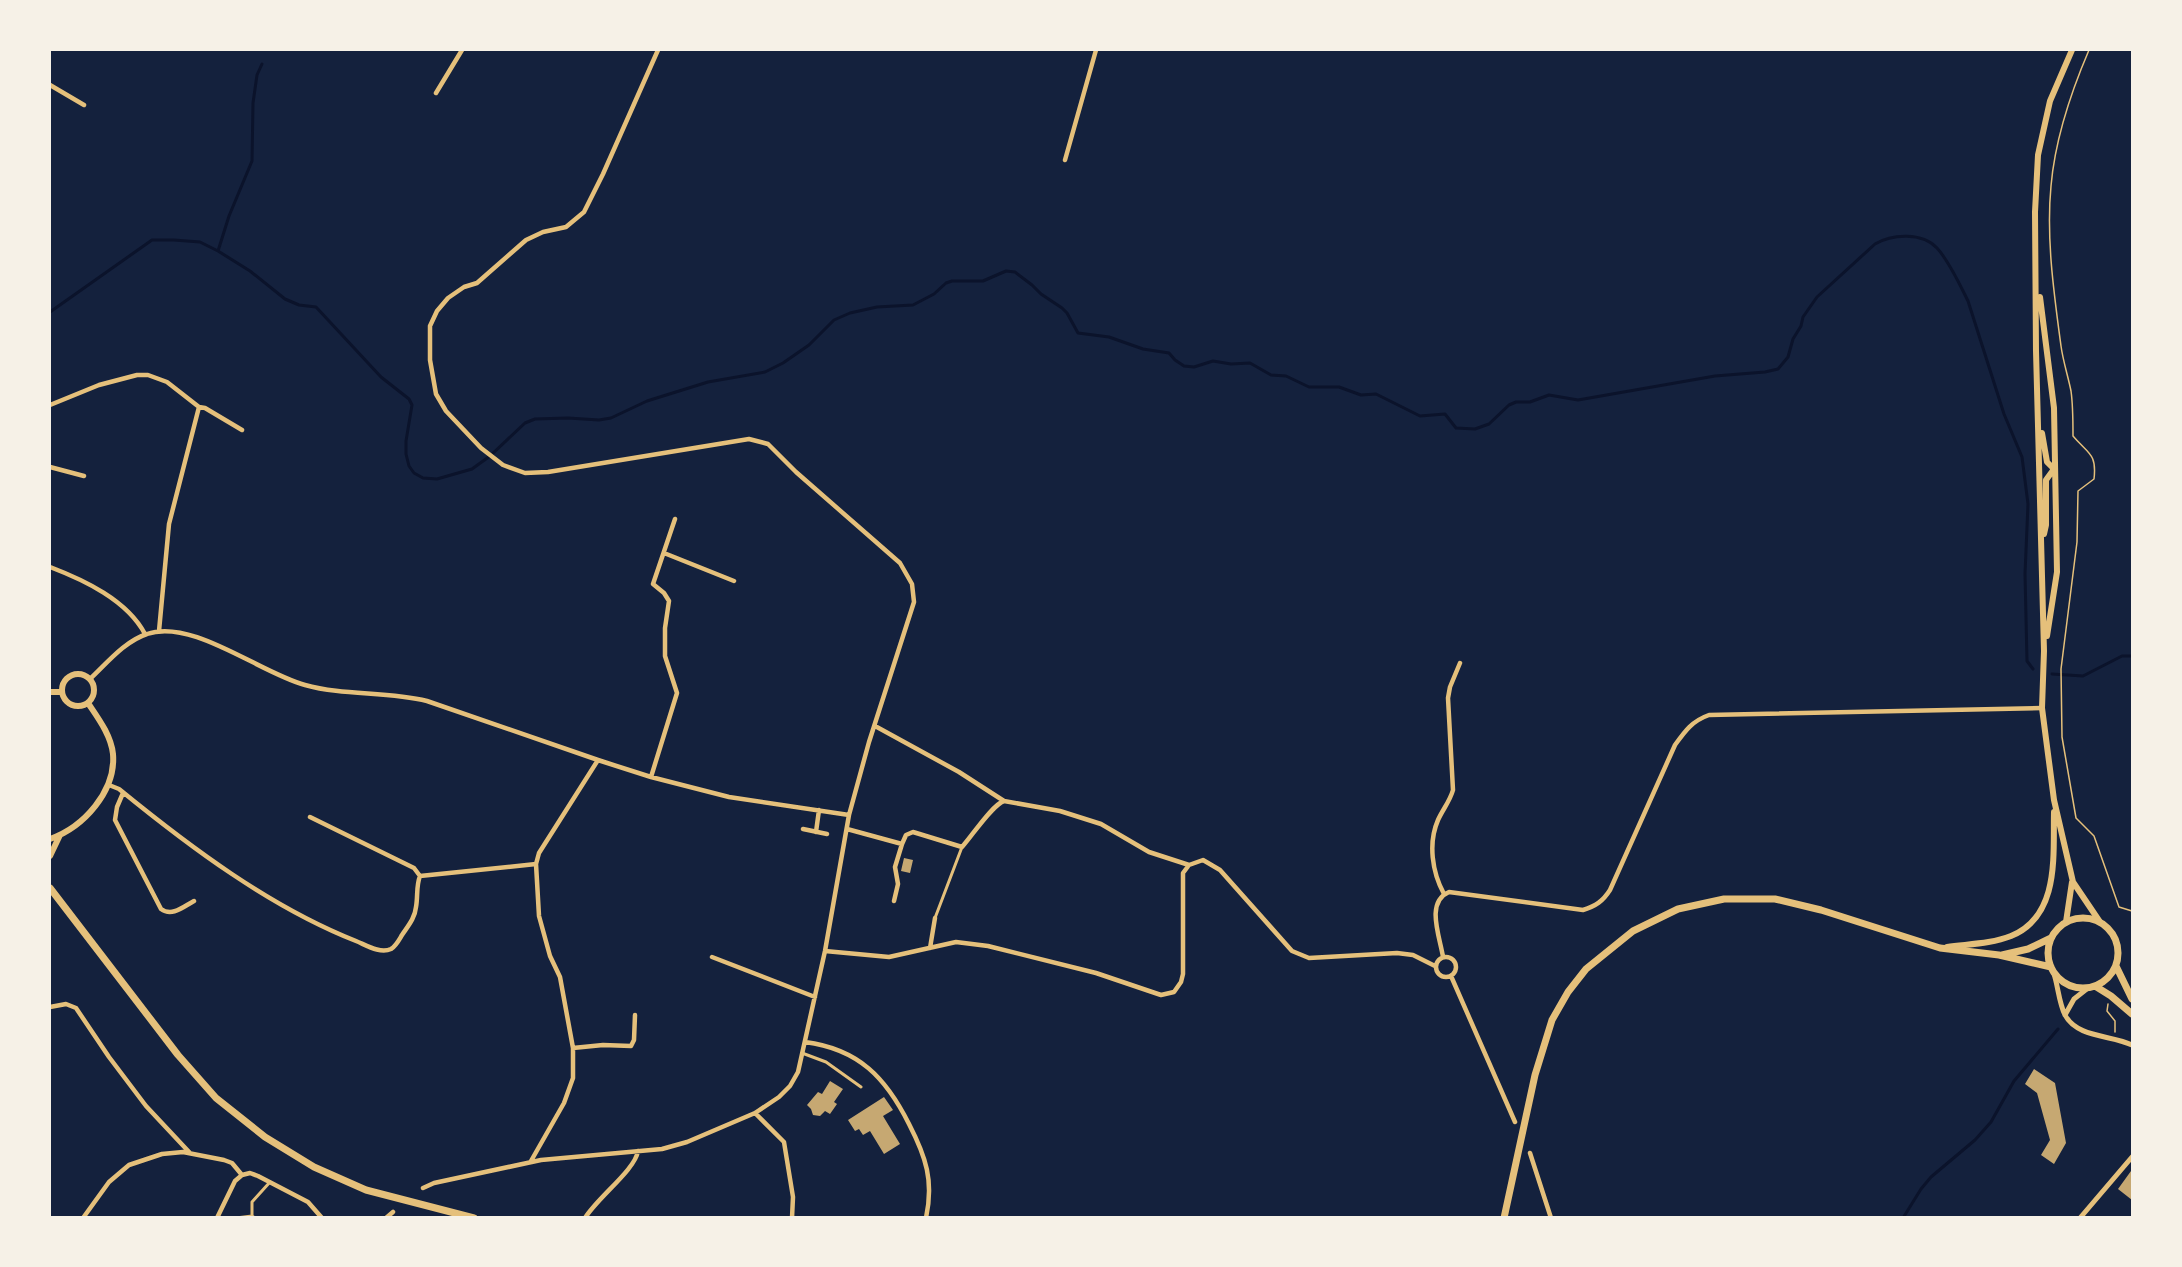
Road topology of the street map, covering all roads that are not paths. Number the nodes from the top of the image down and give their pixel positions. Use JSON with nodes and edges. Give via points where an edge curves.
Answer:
{"nodes":[{"id":1,"x":462,"y":50,"type":"edge"},
{"id":2,"x":657,"y":50,"type":"edge"},
{"id":3,"x":1096,"y":50,"type":"edge"},
{"id":4,"x":2072,"y":50,"type":"edge"},
{"id":5,"x":50,"y":84,"type":"edge"},
{"id":6,"x":436,"y":93,"type":"dead end"},
{"id":7,"x":84,"y":105,"type":"dead end"},
{"id":8,"x":1065,"y":160,"type":"dead end"},
{"id":9,"x":2036,"y":264,"type":"junction"},
{"id":10,"x":50,"y":405,"type":"edge"},
{"id":11,"x":2038,"y":406,"type":"junction"},
{"id":12,"x":199,"y":407,"type":"junction"},
{"id":13,"x":242,"y":430,"type":"dead end"},
{"id":14,"x":50,"y":467,"type":"edge"},
{"id":15,"x":2054,"y":469,"type":"junction"},
{"id":16,"x":84,"y":476,"type":"dead end"},
{"id":17,"x":675,"y":519,"type":"dead end"},
{"id":18,"x":2042,"y":543,"type":"junction"},
{"id":19,"x":664,"y":553,"type":"junction"},
{"id":20,"x":50,"y":567,"type":"edge"},
{"id":21,"x":734,"y":581,"type":"dead end"},
{"id":22,"x":159,"y":631,"type":"junction"},
{"id":23,"x":145,"y":634,"type":"junction"},
{"id":24,"x":2044,"y":651,"type":"junction"},
{"id":25,"x":1460,"y":663,"type":"dead end"},
{"id":26,"x":90,"y":679,"type":"junction"},
{"id":27,"x":50,"y":692,"type":"edge"},
{"id":28,"x":61,"y":692,"type":"junction"},
{"id":29,"x":88,"y":703,"type":"junction"},
{"id":30,"x":2042,"y":708,"type":"junction"},
{"id":31,"x":875,"y":726,"type":"junction"},
{"id":32,"x":598,"y":760,"type":"junction"},
{"id":33,"x":651,"y":777,"type":"junction"},
{"id":34,"x":109,"y":785,"type":"junction"},
{"id":35,"x":123,"y":793,"type":"junction"},
{"id":36,"x":2054,"y":800,"type":"junction"},
{"id":37,"x":1004,"y":801,"type":"junction"},
{"id":38,"x":819,"y":810,"type":"junction"},
{"id":39,"x":849,"y":815,"type":"junction"},
{"id":40,"x":310,"y":817,"type":"dead end"},
{"id":41,"x":803,"y":829,"type":"dead end"},
{"id":42,"x":847,"y":829,"type":"junction"},
{"id":43,"x":816,"y":832,"type":"junction"},
{"id":44,"x":827,"y":834,"type":"dead end"},
{"id":45,"x":60,"y":835,"type":"junction"},
{"id":46,"x":50,"y":839,"type":"edge"},
{"id":47,"x":902,"y":844,"type":"junction"},
{"id":48,"x":962,"y":847,"type":"junction"},
{"id":49,"x":50,"y":856,"type":"edge"},
{"id":50,"x":536,"y":864,"type":"junction"},
{"id":51,"x":1189,"y":865,"type":"junction"},
{"id":52,"x":420,"y":876,"type":"junction"},
{"id":53,"x":2073,"y":882,"type":"junction"},
{"id":54,"x":50,"y":888,"type":"edge"},
{"id":55,"x":1444,"y":894,"type":"junction"},
{"id":56,"x":894,"y":901,"type":"dead end"},
{"id":57,"x":194,"y":902,"type":"dead end"},
{"id":58,"x":935,"y":918,"type":"joint"},
{"id":59,"x":2066,"y":921,"type":"junction"},
{"id":60,"x":2100,"y":922,"type":"junction"},
{"id":61,"x":2051,"y":938,"type":"junction"},
{"id":62,"x":930,"y":948,"type":"junction"},
{"id":63,"x":1940,"y":948,"type":"junction"},
{"id":64,"x":825,"y":951,"type":"junction"},
{"id":65,"x":2000,"y":956,"type":"junction"},
{"id":66,"x":712,"y":957,"type":"dead end"},
{"id":67,"x":1443,"y":957,"type":"junction"},
{"id":68,"x":1435,"y":966,"type":"junction"},
{"id":69,"x":2116,"y":966,"type":"junction"},
{"id":70,"x":2052,"y":970,"type":"junction"},
{"id":71,"x":1451,"y":976,"type":"junction"},
{"id":72,"x":2092,"y":987,"type":"junction"},
{"id":73,"x":815,"y":997,"type":"junction"},
{"id":74,"x":2133,"y":999,"type":"edge"},
{"id":75,"x":50,"y":1007,"type":"edge"},
{"id":76,"x":2133,"y":1014,"type":"edge"},
{"id":77,"x":635,"y":1015,"type":"dead end"},
{"id":78,"x":2065,"y":1015,"type":"junction"},
{"id":79,"x":805,"y":1042,"type":"junction"},
{"id":80,"x":2133,"y":1045,"type":"edge"},
{"id":81,"x":573,"y":1048,"type":"junction"},
{"id":82,"x":802,"y":1053,"type":"junction"},
{"id":83,"x":861,"y":1087,"type":"dead end"},
{"id":84,"x":755,"y":1113,"type":"junction"},
{"id":85,"x":1515,"y":1122,"type":"dead end"},
{"id":86,"x":638,"y":1151,"type":"junction"},
{"id":87,"x":190,"y":1153,"type":"junction"},
{"id":88,"x":1530,"y":1153,"type":"dead end"},
{"id":89,"x":2133,"y":1157,"type":"edge"},
{"id":90,"x":530,"y":1162,"type":"junction"},
{"id":91,"x":242,"y":1175,"type":"junction"},
{"id":92,"x":270,"y":1182,"type":"junction"},
{"id":93,"x":423,"y":1188,"type":"dead end"},
{"id":94,"x":393,"y":1212,"type":"dead end"},
{"id":95,"x":217,"y":1217,"type":"edge"},
{"id":96,"x":254,"y":1217,"type":"edge"},
{"id":97,"x":84,"y":1218,"type":"edge"},
{"id":98,"x":236,"y":1218,"type":"edge"},
{"id":99,"x":322,"y":1218,"type":"edge"},
{"id":100,"x":386,"y":1218,"type":"edge"},
{"id":101,"x":474,"y":1218,"type":"edge"},
{"id":102,"x":585,"y":1218,"type":"edge"},
{"id":103,"x":792,"y":1218,"type":"edge"},
{"id":104,"x":926,"y":1218,"type":"edge"},
{"id":105,"x":1504,"y":1218,"type":"edge"},
{"id":106,"x":1551,"y":1218,"type":"edge"},
{"id":107,"x":2080,"y":1218,"type":"edge"}],
"edges":[{"from":1,"to":6,"type":"street"},
{"from":2,"to":31,"type":"street","via":[[584,212],[566,227],[526,240],[477,283],[448,298],[437,311],[430,326],[436,394],[446,411],[481,448],[503,465],[525,473],[749,439],[768,444],[900,563],[912,584],[914,602]]},
{"from":3,"to":8,"type":"street"},
{"from":4,"to":9,"type":"main road","via":[[2050,100],[2038,155]]},
{"from":5,"to":7,"type":"street"},
{"from":9,"to":11,"type":"main road"},
{"from":9,"to":15,"type":"main road","via":[[2054,408]]},
{"from":10,"to":12,"type":"street","via":[[99,385],[148,375],[167,382]]},
{"from":11,"to":15,"type":"main road","via":[[2046,462]]},
{"from":11,"to":18,"type":"main road"},
{"from":12,"to":13,"type":"street"},
{"from":12,"to":22,"type":"street","via":[[169,524]]},
{"from":14,"to":16,"type":"street"},
{"from":15,"to":18,"type":"main road","via":[[2046,480]]},
{"from":15,"to":24,"type":"main road","via":[[2057,572]]},
{"from":17,"to":19,"type":"street"},
{"from":18,"to":24,"type":"main road"},
{"from":19,"to":21,"type":"street"},
{"from":19,"to":33,"type":"street","via":[[653,584],[669,601],[665,656],[677,693]]},
{"from":20,"to":23,"type":"street","via":[[96,588],[124,608]]},
{"from":22,"to":23,"type":"street"},
{"from":22,"to":32,"type":"street","via":[[191,635],[303,685],[427,700]]},
{"from":23,"to":26,"type":"street"},
{"from":24,"to":30,"type":"main road"},
{"from":25,"to":55,"type":"street","via":[[1450,687],[1448,707],[1453,790],[1433,833],[1436,878]]},
{"from":26,"to":28,"type":"main road","via":[[81,674],[71,675]]},
{"from":26,"to":29,"type":"main road","via":[[94,694]]},
{"from":27,"to":28,"type":"main road"},
{"from":28,"to":29,"type":"main road","via":[[65,701],[74,706]]},
{"from":29,"to":34,"type":"main road","via":[[108,736],[113,753]]},
{"from":30,"to":36,"type":"main road"},
{"from":30,"to":55,"type":"street","via":[[1708,715],[1687,728],[1675,745],[1610,890],[1595,906],[1583,910],[1455,892]]},
{"from":31,"to":37,"type":"street"},
{"from":31,"to":39,"type":"street"},
{"from":32,"to":33,"type":"street"},
{"from":32,"to":50,"type":"street","via":[[539,853]]},
{"from":33,"to":38,"type":"street","via":[[729,797]]},
{"from":34,"to":35,"type":"street"},
{"from":34,"to":45,"type":"main road","via":[[86,816]]},
{"from":35,"to":52,"type":"street","via":[[278,904],[382,950],[396,945],[414,918]]},
{"from":35,"to":57,"type":"street","via":[[115,820],[161,909],[173,913]]},
{"from":36,"to":53,"type":"main road"},
{"from":36,"to":63,"type":"main road","via":[[2053,873],[2047,899],[2032,923],[2012,935],[1988,942]]},
{"from":37,"to":48,"type":"street","via":[[992,808]]},
{"from":37,"to":51,"type":"street","via":[[1060,811],[1101,824],[1149,852]]},
{"from":38,"to":39,"type":"street"},
{"from":38,"to":43,"type":"street"},
{"from":39,"to":42,"type":"street"},
{"from":40,"to":52,"type":"street","via":[[414,868]]},
{"from":41,"to":43,"type":"street"},
{"from":42,"to":47,"type":"street"},
{"from":42,"to":64,"type":"street"},
{"from":43,"to":44,"type":"street"},
{"from":45,"to":46,"type":"main road"},
{"from":45,"to":49,"type":"main road"},
{"from":47,"to":48,"type":"street","via":[[906,835],[913,832]]},
{"from":47,"to":56,"type":"street","via":[[895,867],[898,884]]},
{"from":48,"to":58,"type":"street"},
{"from":50,"to":52,"type":"street"},
{"from":50,"to":81,"type":"street","via":[[539,916],[560,977]]},
{"from":51,"to":62,"type":"street","via":[[1183,873],[1183,975],[1174,992],[1161,995],[1096,973],[988,946],[956,942]]},
{"from":51,"to":68,"type":"street","via":[[1203,860],[1220,870],[1292,951],[1309,958],[1397,953],[1413,955]]},
{"from":53,"to":59,"type":"main road"},
{"from":53,"to":60,"type":"main road"},
{"from":54,"to":101,"type":"main road","via":[[185,1064],[216,1098],[265,1137],[314,1167],[366,1190]]},
{"from":55,"to":67,"type":"street","via":[[1436,905]]},
{"from":58,"to":62,"type":"street"},
{"from":59,"to":60,"type":"main road","via":[[2089,918]]},
{"from":59,"to":61,"type":"main road"},
{"from":60,"to":69,"type":"main road","via":[[2118,946]]},
{"from":61,"to":65,"type":"main road"},
{"from":61,"to":70,"type":"main road","via":[[2048,947]]},
{"from":62,"to":64,"type":"street","via":[[889,957]]},
{"from":63,"to":65,"type":"main road"},
{"from":63,"to":105,"type":"main road","via":[[1775,899],[1724,899],[1678,909],[1633,931],[1586,969],[1552,1020],[1535,1075]]},
{"from":64,"to":73,"type":"street"},
{"from":65,"to":70,"type":"main road"},
{"from":66,"to":73,"type":"street"},
{"from":67,"to":68,"type":"street"},
{"from":67,"to":71,"type":"street","via":[[1455,963]]},
{"from":68,"to":71,"type":"street","via":[[1440,976]]},
{"from":69,"to":72,"type":"main road"},
{"from":69,"to":74,"type":"main road"},
{"from":70,"to":72,"type":"main road","via":[[2069,985]]},
{"from":70,"to":78,"type":"street"},
{"from":71,"to":85,"type":"street"},
{"from":72,"to":76,"type":"main road"},
{"from":72,"to":78,"type":"street","via":[[2074,999]]},
{"from":73,"to":79,"type":"street"},
{"from":75,"to":87,"type":"street","via":[[66,1004],[75,1008],[146,1106]]},
{"from":77,"to":81,"type":"street","via":[[631,1046]]},
{"from":78,"to":80,"type":"street","via":[[2079,1029]]},
{"from":79,"to":82,"type":"street"},
{"from":79,"to":104,"type":"street","via":[[851,1057],[886,1084],[920,1145],[928,1170]]},
{"from":81,"to":90,"type":"street","via":[[573,1078],[564,1103]]},
{"from":82,"to":83,"type":"street","via":[[826,1062]]},
{"from":82,"to":84,"type":"street","via":[[790,1086]]},
{"from":84,"to":86,"type":"street","via":[[687,1142]]},
{"from":84,"to":103,"type":"street","via":[[784,1142],[793,1197]]},
{"from":86,"to":90,"type":"street"},
{"from":86,"to":102,"type":"street","via":[[637,1159]]},
{"from":87,"to":91,"type":"street","via":[[232,1163]]},
{"from":87,"to":97,"type":"street","via":[[162,1154],[129,1165],[109,1182]]},
{"from":88,"to":106,"type":"street"},
{"from":89,"to":107,"type":"street"},
{"from":90,"to":93,"type":"street"},
{"from":91,"to":92,"type":"street","via":[[250,1173]]},
{"from":91,"to":95,"type":"street"},
{"from":92,"to":96,"type":"street","via":[[252,1202]]},
{"from":92,"to":99,"type":"street","via":[[308,1202]]},
{"from":94,"to":100,"type":"street"},
{"from":96,"to":98,"type":"street"}]}
